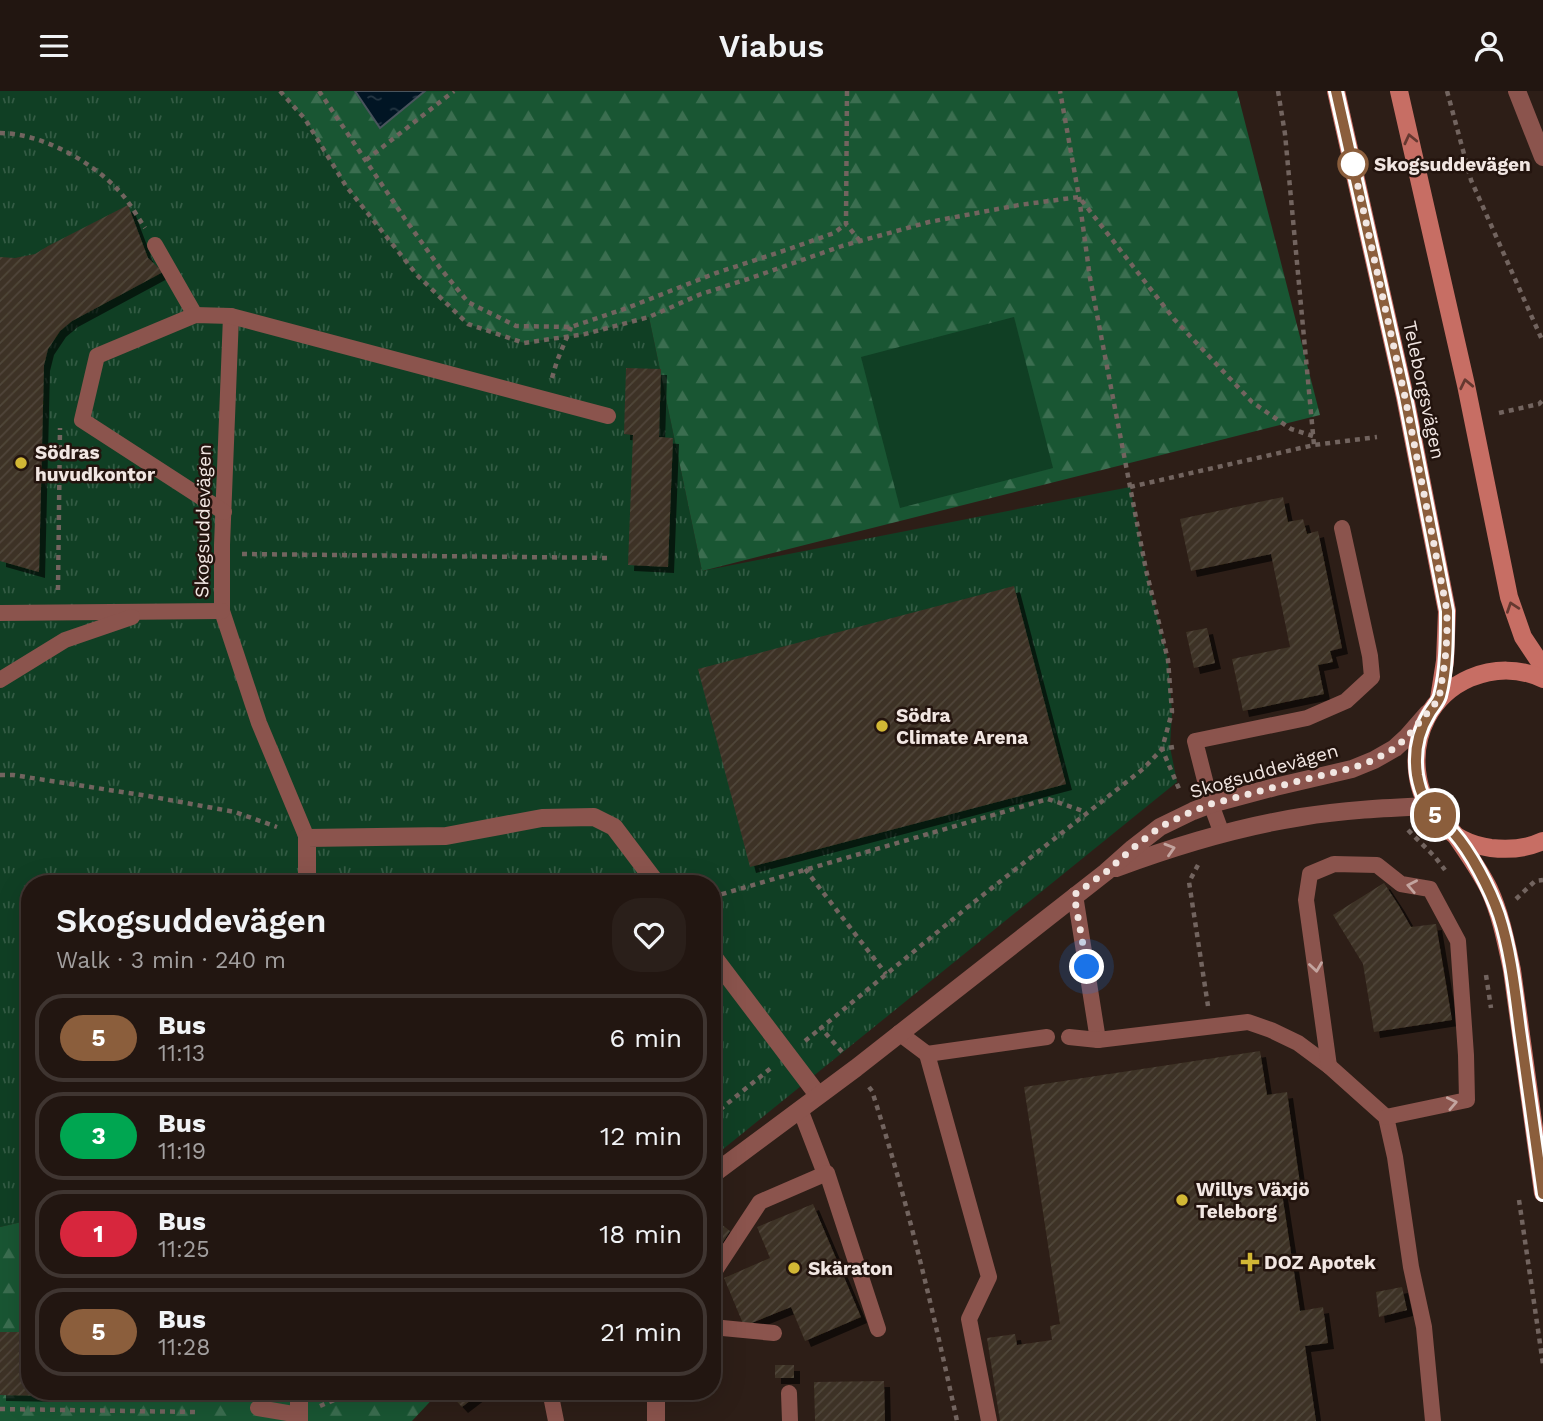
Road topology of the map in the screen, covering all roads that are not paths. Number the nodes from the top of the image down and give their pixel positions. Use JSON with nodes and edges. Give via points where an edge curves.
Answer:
{"nodes":[{"id":1,"x":1336,"y":91,"type":"edge"},
{"id":2,"x":1399,"y":91,"type":"edge"},
{"id":3,"x":1517,"y":91,"type":"edge"},
{"id":4,"x":1543,"y":157,"type":"edge"},
{"id":5,"x":155,"y":245,"type":"road end"},
{"id":6,"x":195,"y":315,"type":"junction"},
{"id":7,"x":230,"y":316,"type":"junction"},
{"id":8,"x":608,"y":416,"type":"dead end"},
{"id":9,"x":223,"y":512,"type":"junction"},
{"id":10,"x":1342,"y":528,"type":"dead end"},
{"id":11,"x":147,"y":611,"type":"junction"},
{"id":12,"x":222,"y":611,"type":"junction"},
{"id":13,"x":0,"y":613,"type":"edge"},
{"id":14,"x":1543,"y":667,"type":"edge"},
{"id":15,"x":1543,"y":679,"type":"edge"},
{"id":16,"x":0,"y":680,"type":"edge"},
{"id":17,"x":1435,"y":704,"type":"junction"},
{"id":18,"x":1211,"y":804,"type":"junction"},
{"id":19,"x":1428,"y":806,"type":"junction"},
{"id":20,"x":1453,"y":832,"type":"junction"},
{"id":21,"x":1222,"y":834,"type":"junction"},
{"id":22,"x":307,"y":838,"type":"junction"},
{"id":23,"x":1543,"y":841,"type":"edge"},
{"id":24,"x":1106,"y":872,"type":"junction"},
{"id":25,"x":307,"y":875,"type":"edge"},
{"id":26,"x":650,"y":875,"type":"edge"},
{"id":27,"x":1074,"y":895,"type":"junction"},
{"id":28,"x":721,"y":967,"type":"edge"},
{"id":29,"x":900,"y":1033,"type":"junction"},
{"id":30,"x":1047,"y":1037,"type":"dead end"},
{"id":31,"x":1069,"y":1037,"type":"dead end"},
{"id":32,"x":1098,"y":1040,"type":"junction"},
{"id":33,"x":927,"y":1054,"type":"junction"},
{"id":34,"x":1329,"y":1066,"type":"junction"},
{"id":35,"x":818,"y":1095,"type":"junction"},
{"id":36,"x":800,"y":1109,"type":"junction"},
{"id":37,"x":1385,"y":1117,"type":"junction"},
{"id":38,"x":721,"y":1168,"type":"edge"},
{"id":39,"x":825,"y":1174,"type":"junction"},
{"id":40,"x":1543,"y":1193,"type":"edge"},
{"id":41,"x":721,"y":1261,"type":"edge"},
{"id":42,"x":721,"y":1328,"type":"edge"},
{"id":43,"x":878,"y":1329,"type":"dead end"},
{"id":44,"x":774,"y":1333,"type":"dead end"},
{"id":45,"x":789,"y":1393,"type":"dead end"},
{"id":46,"x":299,"y":1400,"type":"edge"},
{"id":47,"x":552,"y":1400,"type":"edge"},
{"id":48,"x":656,"y":1400,"type":"edge"},
{"id":49,"x":258,"y":1408,"type":"dead end"},
{"id":50,"x":299,"y":1418,"type":"edge"},
{"id":51,"x":556,"y":1421,"type":"edge"},
{"id":52,"x":656,"y":1421,"type":"edge"},
{"id":53,"x":790,"y":1421,"type":"edge"},
{"id":54,"x":989,"y":1421,"type":"edge"},
{"id":55,"x":1433,"y":1421,"type":"edge"}],
"edges":[{"from":1,"to":17,"type":"main road","name":"Teleborgsvägen","via":[[1405,397],[1447,611],[1445,661]]},
{"from":14,"to":2,"type":"main road","one_way":true,"via":[[1523,637],[1509,597]]},
{"from":3,"to":4,"type":"street"},
{"from":5,"to":6,"type":"lane"},
{"from":6,"to":7,"type":"lane"},
{"from":6,"to":9,"type":"lane","via":[[97,356],[82,420]]},
{"from":7,"to":8,"type":"lane"},
{"from":7,"to":9,"type":"lane","name":"Skogsuddevägen"},
{"from":9,"to":12,"type":"lane","name":"Skogsuddevägen"},
{"from":10,"to":18,"type":"lane","via":[[1372,677],[1346,701],[1307,718],[1195,741]]},
{"from":11,"to":12,"type":"lane"},
{"from":11,"to":13,"type":"lane"},
{"from":11,"to":16,"type":"lane","via":[[65,640]]},
{"from":12,"to":22,"type":"lane","name":"Skogsuddevägen","via":[[259,723]]},
{"from":15,"to":17,"type":"main road","via":[[1521,672],[1491,671],[1463,681]]},
{"from":17,"to":18,"type":"street","name":"Skogsuddevägen","via":[[1407,737],[1374,760]]},
{"from":17,"to":19,"type":"main road","name":"Teleborgsvägen","via":[[1419,736],[1416,765]]},
{"from":18,"to":21,"type":"lane"},
{"from":18,"to":24,"type":"street","name":"Skogsuddevägen","via":[[1160,827]]},
{"from":19,"to":20,"type":"main road"},
{"from":19,"to":21,"type":"street","name":"Skogsuddevägen","via":[[1298,817]]},
{"from":20,"to":23,"type":"main road","via":[[1468,842],[1504,849]]},
{"from":20,"to":40,"type":"main road","via":[[1476,866],[1500,917],[1512,970]]},
{"from":24,"to":21,"type":"street","name":"Skogsuddevägen","one_way":true},
{"from":22,"to":25,"type":"street"},
{"from":22,"to":26,"type":"street","via":[[446,836],[542,818],[594,817],[614,827]]},
{"from":24,"to":27,"type":"street","name":"Skogsuddevägen"},
{"from":27,"to":29,"type":"street","name":"Skogsuddevägen"},
{"from":27,"to":32,"type":"lane"},
{"from":28,"to":35,"type":"street"},
{"from":29,"to":33,"type":"lane"},
{"from":29,"to":35,"type":"street","name":"Skogsuddevägen"},
{"from":30,"to":33,"type":"lane"},
{"from":31,"to":32,"type":"lane"},
{"from":32,"to":34,"type":"lane","via":[[1248,1022],[1298,1044]]},
{"from":33,"to":54,"type":"lane","via":[[989,1277],[970,1319]]},
{"from":34,"to":37,"type":"lane"},
{"from":37,"to":34,"type":"lane","one_way":true,"via":[[1467,1100],[1466,1055],[1458,941],[1430,889],[1401,884],[1377,865],[1334,864],[1310,874],[1306,900]]},
{"from":35,"to":36,"type":"street","name":"Skogsuddevägen"},
{"from":36,"to":38,"type":"street","name":"Skogsuddevägen"},
{"from":36,"to":39,"type":"lane"},
{"from":37,"to":55,"type":"lane","via":[[1424,1327]]},
{"from":39,"to":41,"type":"lane","via":[[760,1202]]},
{"from":39,"to":43,"type":"lane"},
{"from":42,"to":44,"type":"lane"},
{"from":45,"to":53,"type":"lane"},
{"from":46,"to":50,"type":"street"},
{"from":47,"to":51,"type":"lane"},
{"from":48,"to":52,"type":"street"},
{"from":49,"to":50,"type":"lane"}]}
